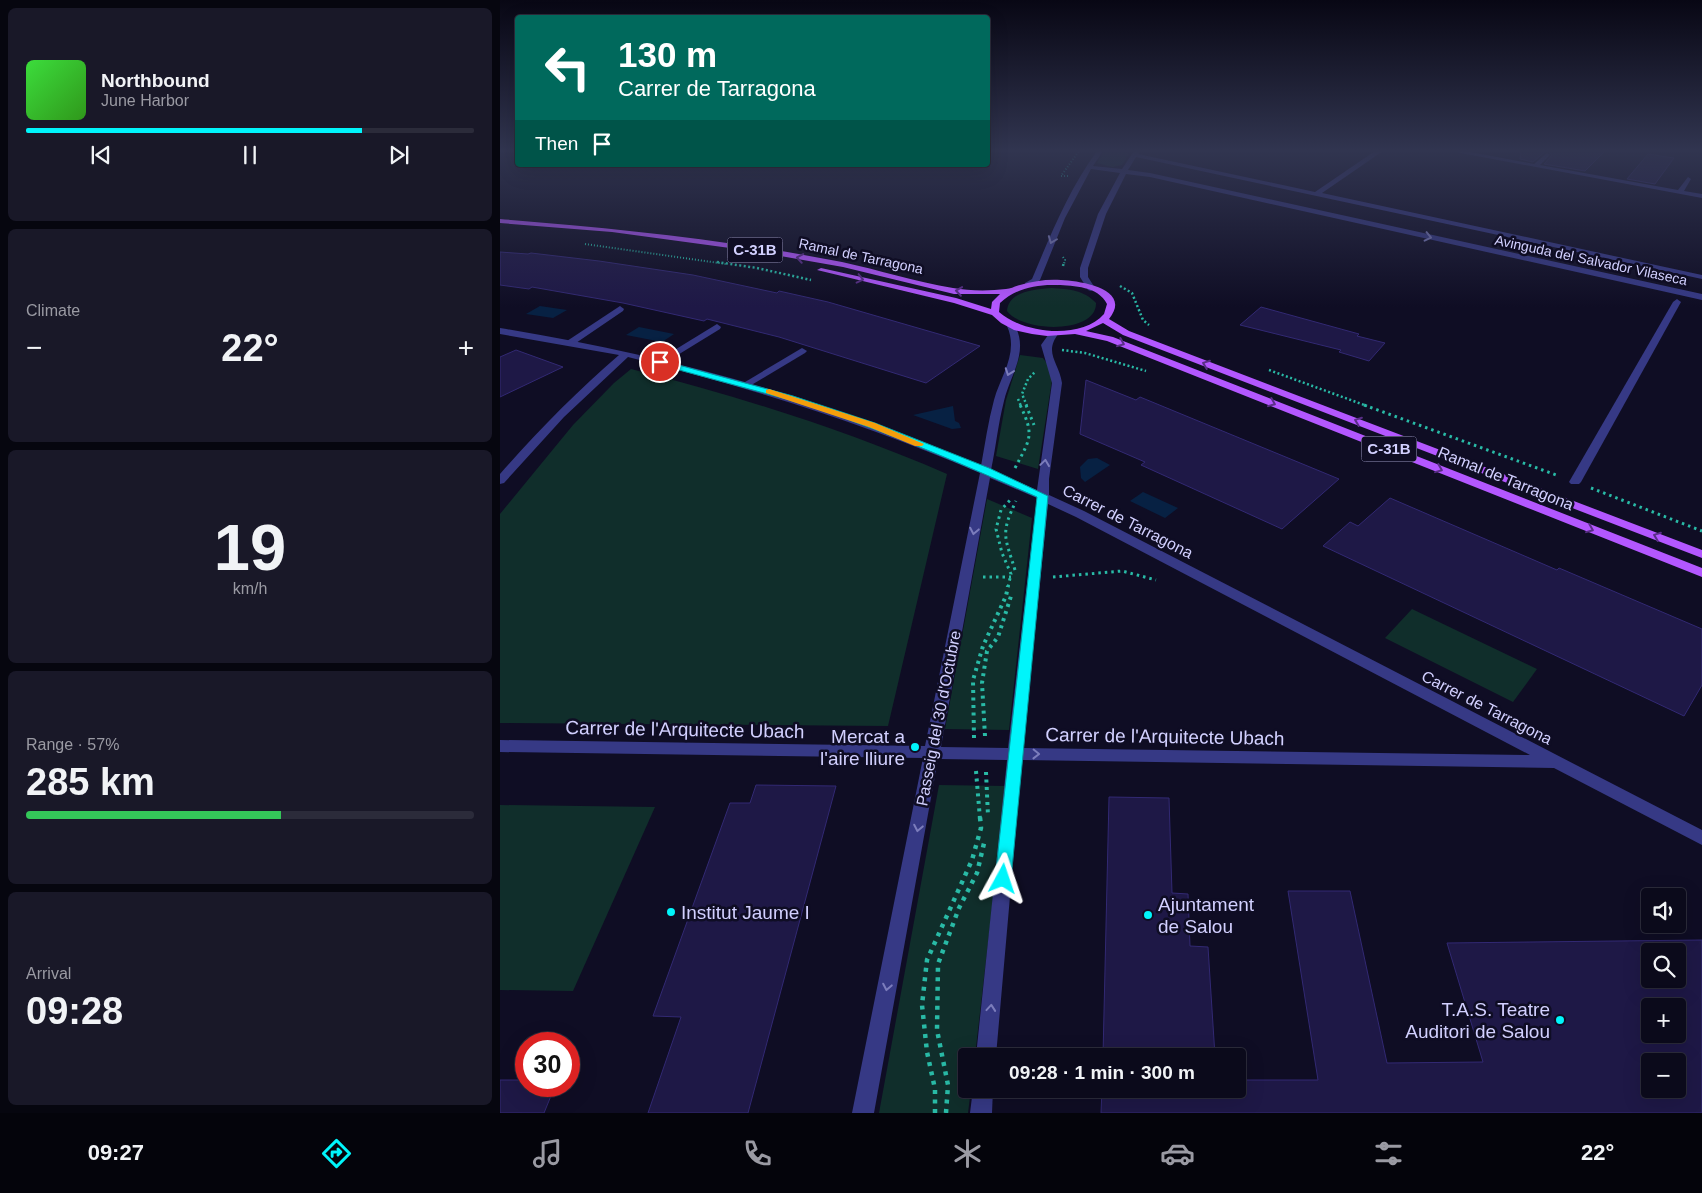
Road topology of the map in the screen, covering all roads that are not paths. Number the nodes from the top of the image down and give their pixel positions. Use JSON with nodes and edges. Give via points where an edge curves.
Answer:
{"nodes":[{"id":1,"x":1069,"y":203,"type":"edge"},
{"id":2,"x":1108,"y":203,"type":"edge"},
{"id":3,"x":1277,"y":203,"type":"edge"},
{"id":4,"x":1358,"y":203,"type":"edge"},
{"id":5,"x":500,"y":221,"type":"edge"},
{"id":6,"x":500,"y":228,"type":"edge"},
{"id":7,"x":1692,"y":275,"type":"junction"},
{"id":8,"x":1702,"y":277,"type":"edge"},
{"id":9,"x":1028,"y":285,"type":"junction"},
{"id":10,"x":1091,"y":288,"type":"junction"},
{"id":11,"x":1008,"y":292,"type":"junction"},
{"id":12,"x":1682,"y":293,"type":"junction"},
{"id":13,"x":1702,"y":297,"type":"edge"},
{"id":14,"x":1677,"y":302,"type":"dead end"},
{"id":15,"x":620,"y":309,"type":"dead end"},
{"id":16,"x":995,"y":313,"type":"junction"},
{"id":17,"x":1104,"y":320,"type":"junction"},
{"id":18,"x":1011,"y":326,"type":"junction"},
{"id":19,"x":717,"y":327,"type":"dead end"},
{"id":20,"x":500,"y":330,"type":"edge"},
{"id":21,"x":1074,"y":331,"type":"junction"},
{"id":22,"x":1054,"y":333,"type":"junction"},
{"id":23,"x":570,"y":343,"type":"junction"},
{"id":24,"x":802,"y":351,"type":"dead end"},
{"id":25,"x":626,"y":354,"type":"junction"},
{"id":26,"x":660,"y":362,"type":"junction"},
{"id":27,"x":745,"y":385,"type":"junction"},
{"id":28,"x":986,"y":471,"type":"junction"},
{"id":29,"x":500,"y":481,"type":"edge"},
{"id":30,"x":1575,"y":482,"type":"road end"},
{"id":31,"x":1043,"y":496,"type":"junction"},
{"id":32,"x":1702,"y":554,"type":"edge"},
{"id":33,"x":1702,"y":573,"type":"edge"},
{"id":34,"x":500,"y":746,"type":"edge"},
{"id":35,"x":932,"y":753,"type":"junction"},
{"id":36,"x":1015,"y":754,"type":"junction"},
{"id":37,"x":1559,"y":762,"type":"junction"},
{"id":38,"x":1702,"y":838,"type":"edge"},
{"id":39,"x":987,"y":1048,"type":"edge"},
{"id":40,"x":982,"y":1098,"type":"edge"},
{"id":41,"x":862,"y":1113,"type":"edge"},
{"id":42,"x":981,"y":1113,"type":"edge"}],
"edges":[{"from":1,"to":9,"type":"street","one_way":true,"via":[[1036,280]]},
{"from":2,"to":10,"type":"street","via":[[1085,264],[1084,277]]},
{"from":3,"to":12,"type":"street","name":"Avinguda del Salvador Vilaseca","one_way":true},
{"from":4,"to":7,"type":"street","name":"Avinguda del Salvador Vilaseca"},
{"from":11,"to":5,"type":"main road","name":"Ramal de Tarragona","number":"C-31B","one_way":true,"via":[[954,291],[843,265],[752,249],[612,230]]},
{"from":6,"to":16,"type":"main road","name":"Ramal de Tarragona","number":"C-31B","one_way":true,"via":[[605,237],[745,257],[830,272]]},
{"from":7,"to":8,"type":"street","name":"Avinguda del Salvador Vilaseca"},
{"from":7,"to":12,"type":"street"},
{"from":9,"to":10,"type":"main road","number":"C-31B","via":[[1061,282]]},
{"from":9,"to":11,"type":"main road","number":"C-31B"},
{"from":10,"to":17,"type":"main road","number":"C-31B","via":[[1109,299],[1112,306]]},
{"from":11,"to":16,"type":"main road","via":[[996,302]]},
{"from":12,"to":13,"type":"street","name":"Avinguda del Salvador Vilaseca"},
{"from":14,"to":30,"type":"street"},
{"from":15,"to":23,"type":"street"},
{"from":16,"to":18,"type":"main road","number":"C-31B"},
{"from":17,"to":21,"type":"main road","number":"C-31B"},
{"from":32,"to":17,"type":"main road","name":"Ramal de Tarragona","number":"C-31B","one_way":true,"via":[[1126,333]]},
{"from":18,"to":22,"type":"main road","number":"C-31B","via":[[1031,332]]},
{"from":18,"to":28,"type":"street","name":"Passeig del 30 d'Octubre","one_way":true,"via":[[1017,337],[1017,347],[999,401]]},
{"from":19,"to":26,"type":"street"},
{"from":20,"to":23,"type":"street","name":"Carrer de Tarragona"},
{"from":21,"to":22,"type":"main road","number":"C-31B"},
{"from":21,"to":33,"type":"main road","name":"Ramal de Tarragona","number":"C-31B","one_way":true,"via":[[1110,339]]},
{"from":31,"to":22,"type":"street","one_way":true,"via":[[1042,479],[1057,383],[1054,365],[1044,349],[1047,339]]},
{"from":23,"to":25,"type":"street","name":"Carrer de Tarragona"},
{"from":24,"to":27,"type":"street"},
{"from":25,"to":26,"type":"street","name":"Carrer de Tarragona"},
{"from":25,"to":29,"type":"street","via":[[583,390]]},
{"from":26,"to":27,"type":"street","name":"Carrer de Tarragona"},
{"from":27,"to":28,"type":"street","name":"Carrer de Tarragona","via":[[872,425]]},
{"from":28,"to":31,"type":"street","name":"Carrer de Tarragona"},
{"from":28,"to":35,"type":"street","name":"Passeig del 30 d'Octubre","one_way":true},
{"from":31,"to":36,"type":"street"},
{"from":31,"to":37,"type":"street","name":"Carrer de Tarragona"},
{"from":34,"to":35,"type":"street","name":"Carrer de l'Arquitecte Ubach"},
{"from":35,"to":36,"type":"street","name":"Carrer de l'Arquitecte Ubach"},
{"from":35,"to":41,"type":"street","name":"Passeig del 30 d'Octubre","one_way":true},
{"from":36,"to":37,"type":"street","name":"Carrer de l'Arquitecte Ubach","one_way":true},
{"from":39,"to":36,"type":"street","one_way":true},
{"from":37,"to":38,"type":"street","name":"Carrer de Tarragona"},
{"from":40,"to":42,"type":"street"}]}
